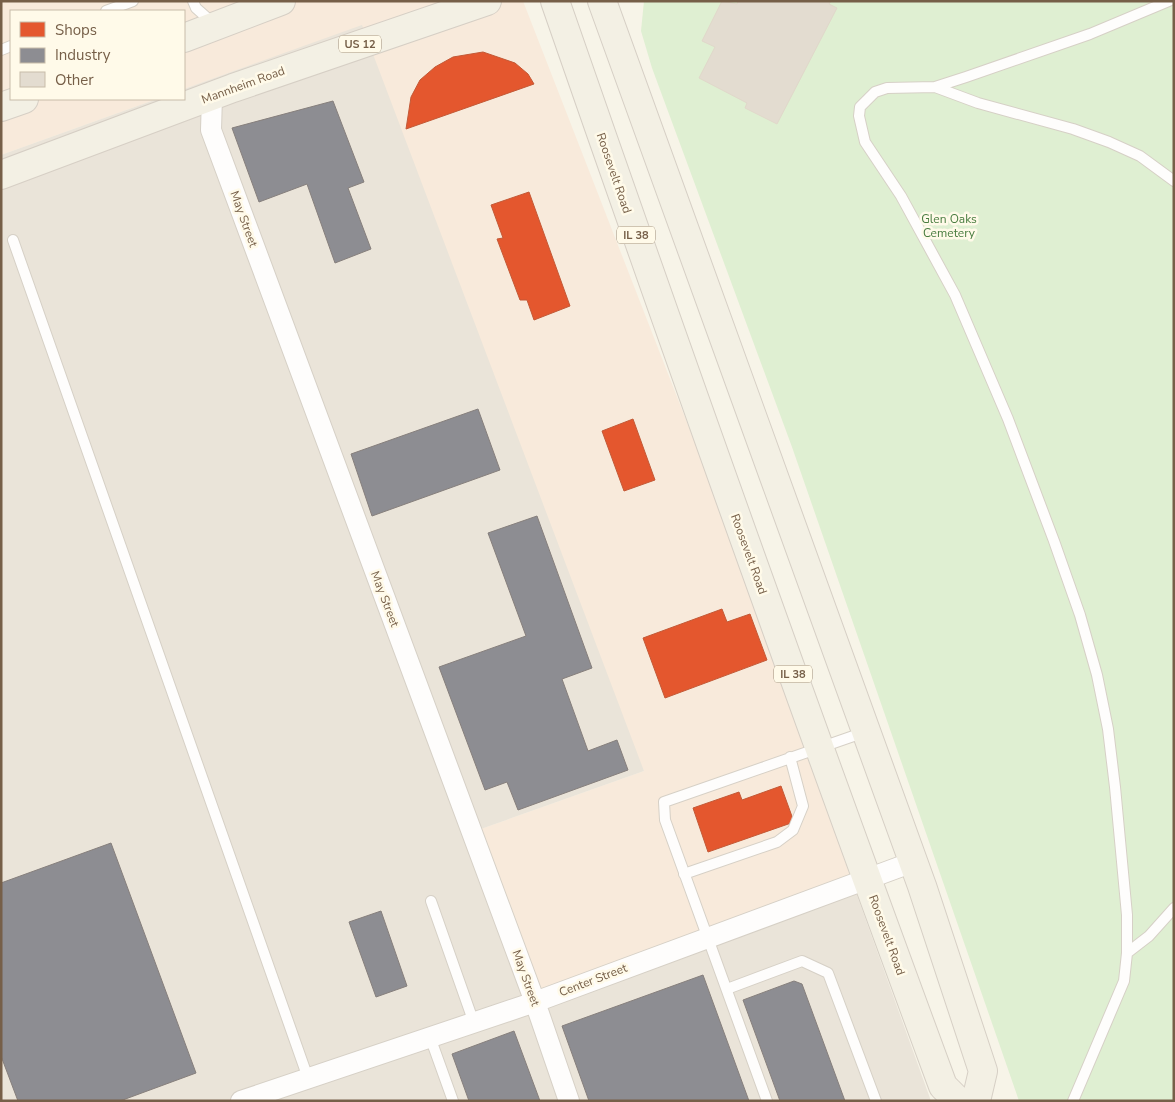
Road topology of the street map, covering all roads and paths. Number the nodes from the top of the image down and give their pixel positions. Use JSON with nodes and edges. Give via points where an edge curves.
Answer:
{"nodes":[{"id":1,"x":134,"y":1,"type":"edge"},
{"id":2,"x":193,"y":1,"type":"edge"},
{"id":3,"x":281,"y":1,"type":"edge"},
{"id":4,"x":487,"y":1,"type":"edge"},
{"id":5,"x":555,"y":1,"type":"edge"},
{"id":6,"x":602,"y":1,"type":"edge"},
{"id":7,"x":1169,"y":1,"type":"edge"},
{"id":8,"x":109,"y":10,"type":"edge"},
{"id":9,"x":216,"y":26,"type":"junction"},
{"id":10,"x":185,"y":38,"type":"edge"},
{"id":11,"x":935,"y":87,"type":"junction"},
{"id":12,"x":212,"y":96,"type":"junction"},
{"id":13,"x":21,"y":100,"type":"edge"},
{"id":14,"x":1,"y":107,"type":"edge"},
{"id":15,"x":1,"y":175,"type":"edge"},
{"id":16,"x":1174,"y":181,"type":"edge"},
{"id":17,"x":13,"y":240,"type":"dead end"},
{"id":18,"x":866,"y":731,"type":"junction"},
{"id":19,"x":820,"y":746,"type":"junction"},
{"id":20,"x":790,"y":758,"type":"junction"},
{"id":21,"x":913,"y":862,"type":"junction"},
{"id":22,"x":684,"y":874,"type":"junction"},
{"id":23,"x":867,"y":880,"type":"junction"},
{"id":24,"x":431,"y":901,"type":"dead end"},
{"id":25,"x":1174,"y":908,"type":"edge"},
{"id":26,"x":707,"y":937,"type":"junction"},
{"id":27,"x":1127,"y":953,"type":"junction"},
{"id":28,"x":727,"y":989,"type":"junction"},
{"id":29,"x":535,"y":1002,"type":"junction"},
{"id":30,"x":474,"y":1022,"type":"junction"},
{"id":31,"x":430,"y":1038,"type":"junction"},
{"id":32,"x":308,"y":1078,"type":"junction"},
{"id":33,"x":241,"y":1101,"type":"edge"},
{"id":34,"x":453,"y":1101,"type":"edge"},
{"id":35,"x":569,"y":1101,"type":"edge"},
{"id":36,"x":767,"y":1101,"type":"edge"},
{"id":37,"x":876,"y":1101,"type":"edge"},
{"id":38,"x":958,"y":1101,"type":"edge"},
{"id":39,"x":976,"y":1101,"type":"edge"},
{"id":40,"x":1073,"y":1101,"type":"edge"}],
"edges":[{"from":1,"to":8,"type":"lane"},
{"from":2,"to":9,"type":"lane","via":[[196,8]]},
{"from":3,"to":9,"type":"main road"},
{"from":4,"to":12,"type":"main road","name":"Mannheim Road","number":"US 12"},
{"from":5,"to":19,"type":"main road","name":"Roosevelt Road","number":"IL 38","via":[[674,345]]},
{"from":6,"to":18,"type":"main road"},
{"from":7,"to":11,"type":"lane","via":[[1090,34]]},
{"from":9,"to":10,"type":"main road"},
{"from":11,"to":16,"type":"lane","via":[[1110,142],[1140,156]]},
{"from":11,"to":27,"type":"lane","via":[[887,88],[875,92],[860,107],[860,128],[865,142],[929,244],[954,295],[1008,419],[1080,615],[1108,729],[1127,915]]},
{"from":12,"to":15,"type":"main road","name":"Mannheim Road","number":"US 12"},
{"from":12,"to":29,"type":"street","name":"May Street","via":[[211,130]]},
{"from":13,"to":14,"type":"main road"},
{"from":17,"to":32,"type":"lane"},
{"from":18,"to":19,"type":"lane"},
{"from":18,"to":21,"type":"main road"},
{"from":19,"to":20,"type":"lane"},
{"from":19,"to":23,"type":"main road","name":"Roosevelt Road","number":"IL 38"},
{"from":20,"to":22,"type":"lane","via":[[803,806],[793,830],[777,842]]},
{"from":20,"to":22,"type":"lane","via":[[664,802],[665,820]]},
{"from":21,"to":23,"type":"street","name":"Center Street"},
{"from":21,"to":39,"type":"main road","via":[[983,1071]]},
{"from":22,"to":26,"type":"lane"},
{"from":23,"to":26,"type":"street","name":"Center Street"},
{"from":23,"to":38,"type":"main road","name":"Roosevelt Road","number":"IL 38","via":[[943,1086]]},
{"from":24,"to":30,"type":"lane"},
{"from":25,"to":27,"type":"lane","via":[[1149,936]]},
{"from":26,"to":28,"type":"lane"},
{"from":26,"to":29,"type":"street","name":"Center Street"},
{"from":27,"to":40,"type":"lane","via":[[1124,981]]},
{"from":28,"to":36,"type":"lane"},
{"from":28,"to":37,"type":"lane","via":[[802,961],[828,973]]},
{"from":29,"to":30,"type":"street","name":"Center Street"},
{"from":29,"to":35,"type":"street","name":"May Street"},
{"from":30,"to":31,"type":"street","name":"Center Street"},
{"from":31,"to":32,"type":"street","name":"Center Street"},
{"from":31,"to":34,"type":"lane"},
{"from":32,"to":33,"type":"street","name":"Center Street"}]}
